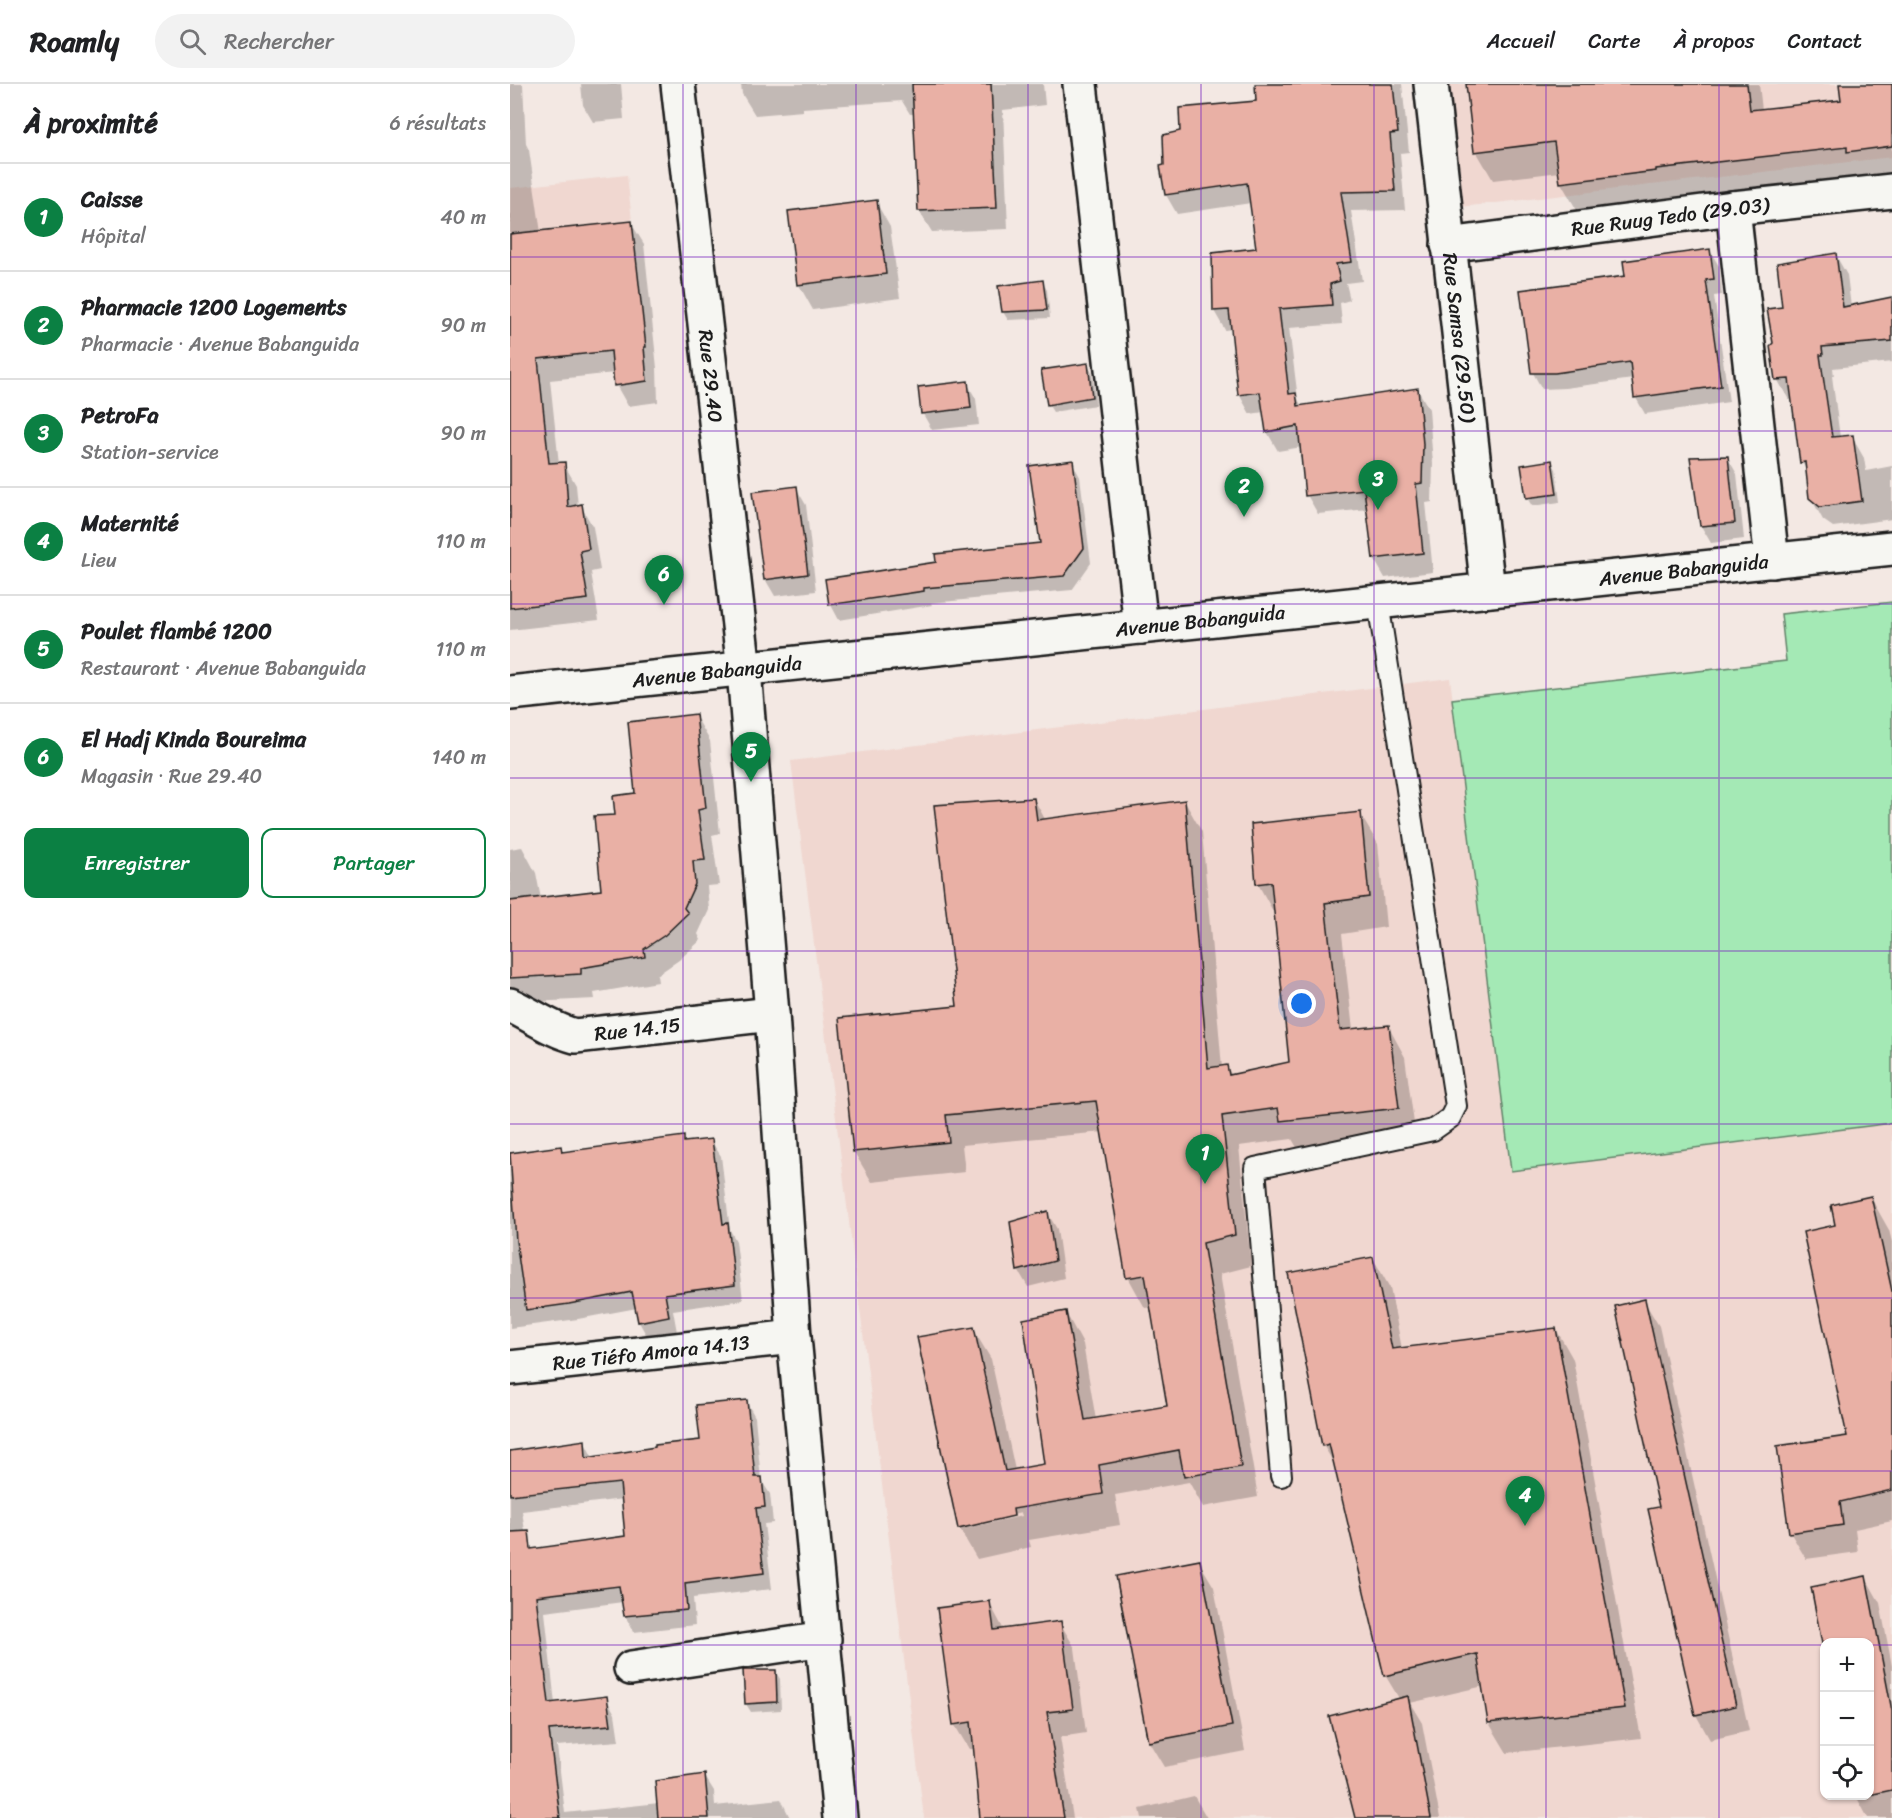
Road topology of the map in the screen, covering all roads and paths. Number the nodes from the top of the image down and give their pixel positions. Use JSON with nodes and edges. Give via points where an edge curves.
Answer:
{"nodes":[{"id":1,"x":678,"y":84,"type":"edge"},
{"id":2,"x":1080,"y":84,"type":"edge"},
{"id":3,"x":1431,"y":84,"type":"edge"},
{"id":4,"x":1892,"y":191,"type":"edge"},
{"id":5,"x":1732,"y":208,"type":"junction"},
{"id":6,"x":1448,"y":245,"type":"junction"},
{"id":7,"x":1892,"y":548,"type":"edge"},
{"id":8,"x":1772,"y":561,"type":"junction"},
{"id":9,"x":1488,"y":590,"type":"junction"},
{"id":10,"x":1378,"y":602,"type":"junction"},
{"id":11,"x":1141,"y":627,"type":"junction"},
{"id":12,"x":744,"y":670,"type":"junction"},
{"id":13,"x":510,"y":693,"type":"edge"},
{"id":14,"x":510,"y":1005,"type":"edge"},
{"id":15,"x":772,"y":1014,"type":"junction"},
{"id":16,"x":794,"y":1337,"type":"junction"},
{"id":17,"x":510,"y":1368,"type":"edge"},
{"id":18,"x":1281,"y":1476,"type":"dead end"},
{"id":19,"x":824,"y":1639,"type":"junction"},
{"id":20,"x":632,"y":1668,"type":"dead end"},
{"id":21,"x":840,"y":1818,"type":"edge"}],
"edges":[{"from":1,"to":12,"type":"street","name":"Rue 29.40"},
{"from":2,"to":11,"type":"street"},
{"from":3,"to":6,"type":"street","name":"Rue Samsa (29.50)"},
{"from":4,"to":5,"type":"street","name":"Rue Ruug Tedo (29.03)"},
{"from":5,"to":6,"type":"street","name":"Rue Ruug Tedo (29.03)"},
{"from":5,"to":8,"type":"street"},
{"from":6,"to":9,"type":"street","name":"Rue Samsa (29.50)"},
{"from":7,"to":8,"type":"street","name":"Avenue Babanguida"},
{"from":8,"to":9,"type":"street","name":"Avenue Babanguida"},
{"from":9,"to":10,"type":"street","name":"Avenue Babanguida"},
{"from":10,"to":11,"type":"street","name":"Avenue Babanguida"},
{"from":10,"to":18,"type":"lane","via":[[1456,1106],[1449,1118],[1433,1130],[1255,1168]]},
{"from":11,"to":12,"type":"street","name":"Avenue Babanguida"},
{"from":12,"to":13,"type":"street","name":"Avenue Babanguida"},
{"from":12,"to":15,"type":"street","name":"Rue 29.40"},
{"from":14,"to":15,"type":"street","name":"Rue 14.15","via":[[574,1036]]},
{"from":15,"to":16,"type":"street","name":"Rue 29.40"},
{"from":16,"to":17,"type":"street","name":"Rue Tiéfo Amora 14.13"},
{"from":16,"to":19,"type":"street","name":"Rue 29.40"},
{"from":19,"to":20,"type":"street"},
{"from":19,"to":21,"type":"street","name":"Rue 29.40"}]}
